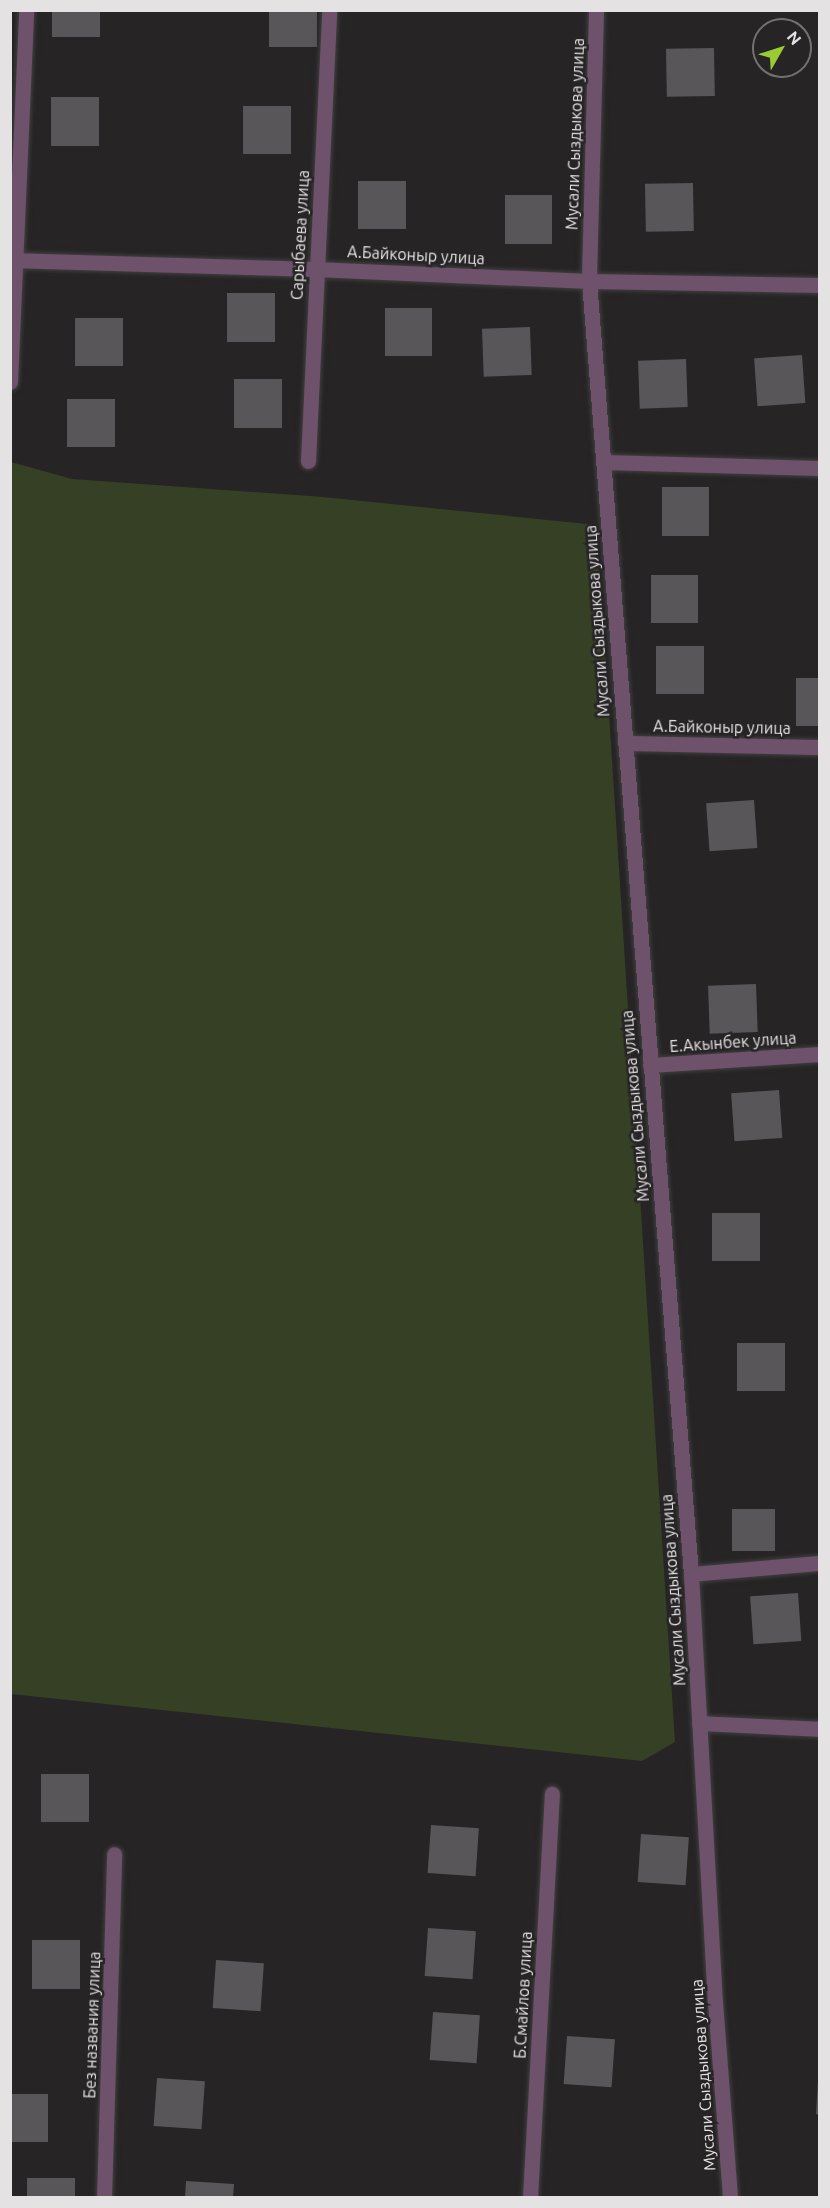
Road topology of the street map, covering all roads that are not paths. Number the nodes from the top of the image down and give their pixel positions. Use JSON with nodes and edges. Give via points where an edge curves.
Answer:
{"nodes":[{"id":1,"x":26,"y":10,"type":"edge"},
{"id":2,"x":329,"y":10,"type":"edge"},
{"id":3,"x":596,"y":10,"type":"edge"},
{"id":4,"x":14,"y":260,"type":"edge"},
{"id":5,"x":315,"y":268,"type":"junction"},
{"id":6,"x":589,"y":281,"type":"junction"},
{"id":7,"x":819,"y":285,"type":"edge"},
{"id":8,"x":10,"y":382,"type":"edge"},
{"id":9,"x":308,"y":461,"type":"dead end"},
{"id":10,"x":603,"y":462,"type":"junction"},
{"id":11,"x":819,"y":468,"type":"edge"},
{"id":12,"x":625,"y":743,"type":"junction"},
{"id":13,"x":819,"y":747,"type":"edge"},
{"id":14,"x":819,"y":1054,"type":"edge"},
{"id":15,"x":650,"y":1065,"type":"junction"},
{"id":16,"x":819,"y":1563,"type":"edge"},
{"id":17,"x":691,"y":1574,"type":"junction"},
{"id":18,"x":699,"y":1724,"type":"junction"},
{"id":19,"x":819,"y":1729,"type":"edge"},
{"id":20,"x":552,"y":1794,"type":"dead end"},
{"id":21,"x":114,"y":1854,"type":"dead end"},
{"id":22,"x":104,"y":2198,"type":"edge"},
{"id":23,"x":530,"y":2198,"type":"edge"},
{"id":24,"x":730,"y":2198,"type":"edge"}],
"edges":[{"from":1,"to":4,"type":"street"},
{"from":2,"to":5,"type":"street","name":"Сарыбаева улица"},
{"from":3,"to":6,"type":"street","name":"Мусали Сыздыкова улица"},
{"from":4,"to":5,"type":"street","name":"А.Байконыр улица"},
{"from":4,"to":8,"type":"street"},
{"from":5,"to":6,"type":"street","name":"А.Байконыр улица"},
{"from":5,"to":9,"type":"street","name":"Сарыбаева улица"},
{"from":6,"to":7,"type":"street","name":"А.Байконыр улица"},
{"from":6,"to":10,"type":"street","name":"Мусали Сыздыкова улица"},
{"from":10,"to":11,"type":"street"},
{"from":10,"to":12,"type":"street","name":"Мусали Сыздыкова улица"},
{"from":12,"to":13,"type":"street","name":"А.Байконыр улица"},
{"from":12,"to":15,"type":"street","name":"Мусали Сыздыкова улица"},
{"from":14,"to":15,"type":"street","name":"Е.Акынбек улица"},
{"from":15,"to":17,"type":"street","name":"Мусали Сыздыкова улица"},
{"from":16,"to":17,"type":"street"},
{"from":17,"to":18,"type":"street","name":"Мусали Сыздыкова улица"},
{"from":18,"to":19,"type":"street"},
{"from":18,"to":24,"type":"street","name":"Мусали Сыздыкова улица"},
{"from":20,"to":23,"type":"street","name":"Б.Смайлов улица"},
{"from":21,"to":22,"type":"street","name":"Без названия улица"}]}
